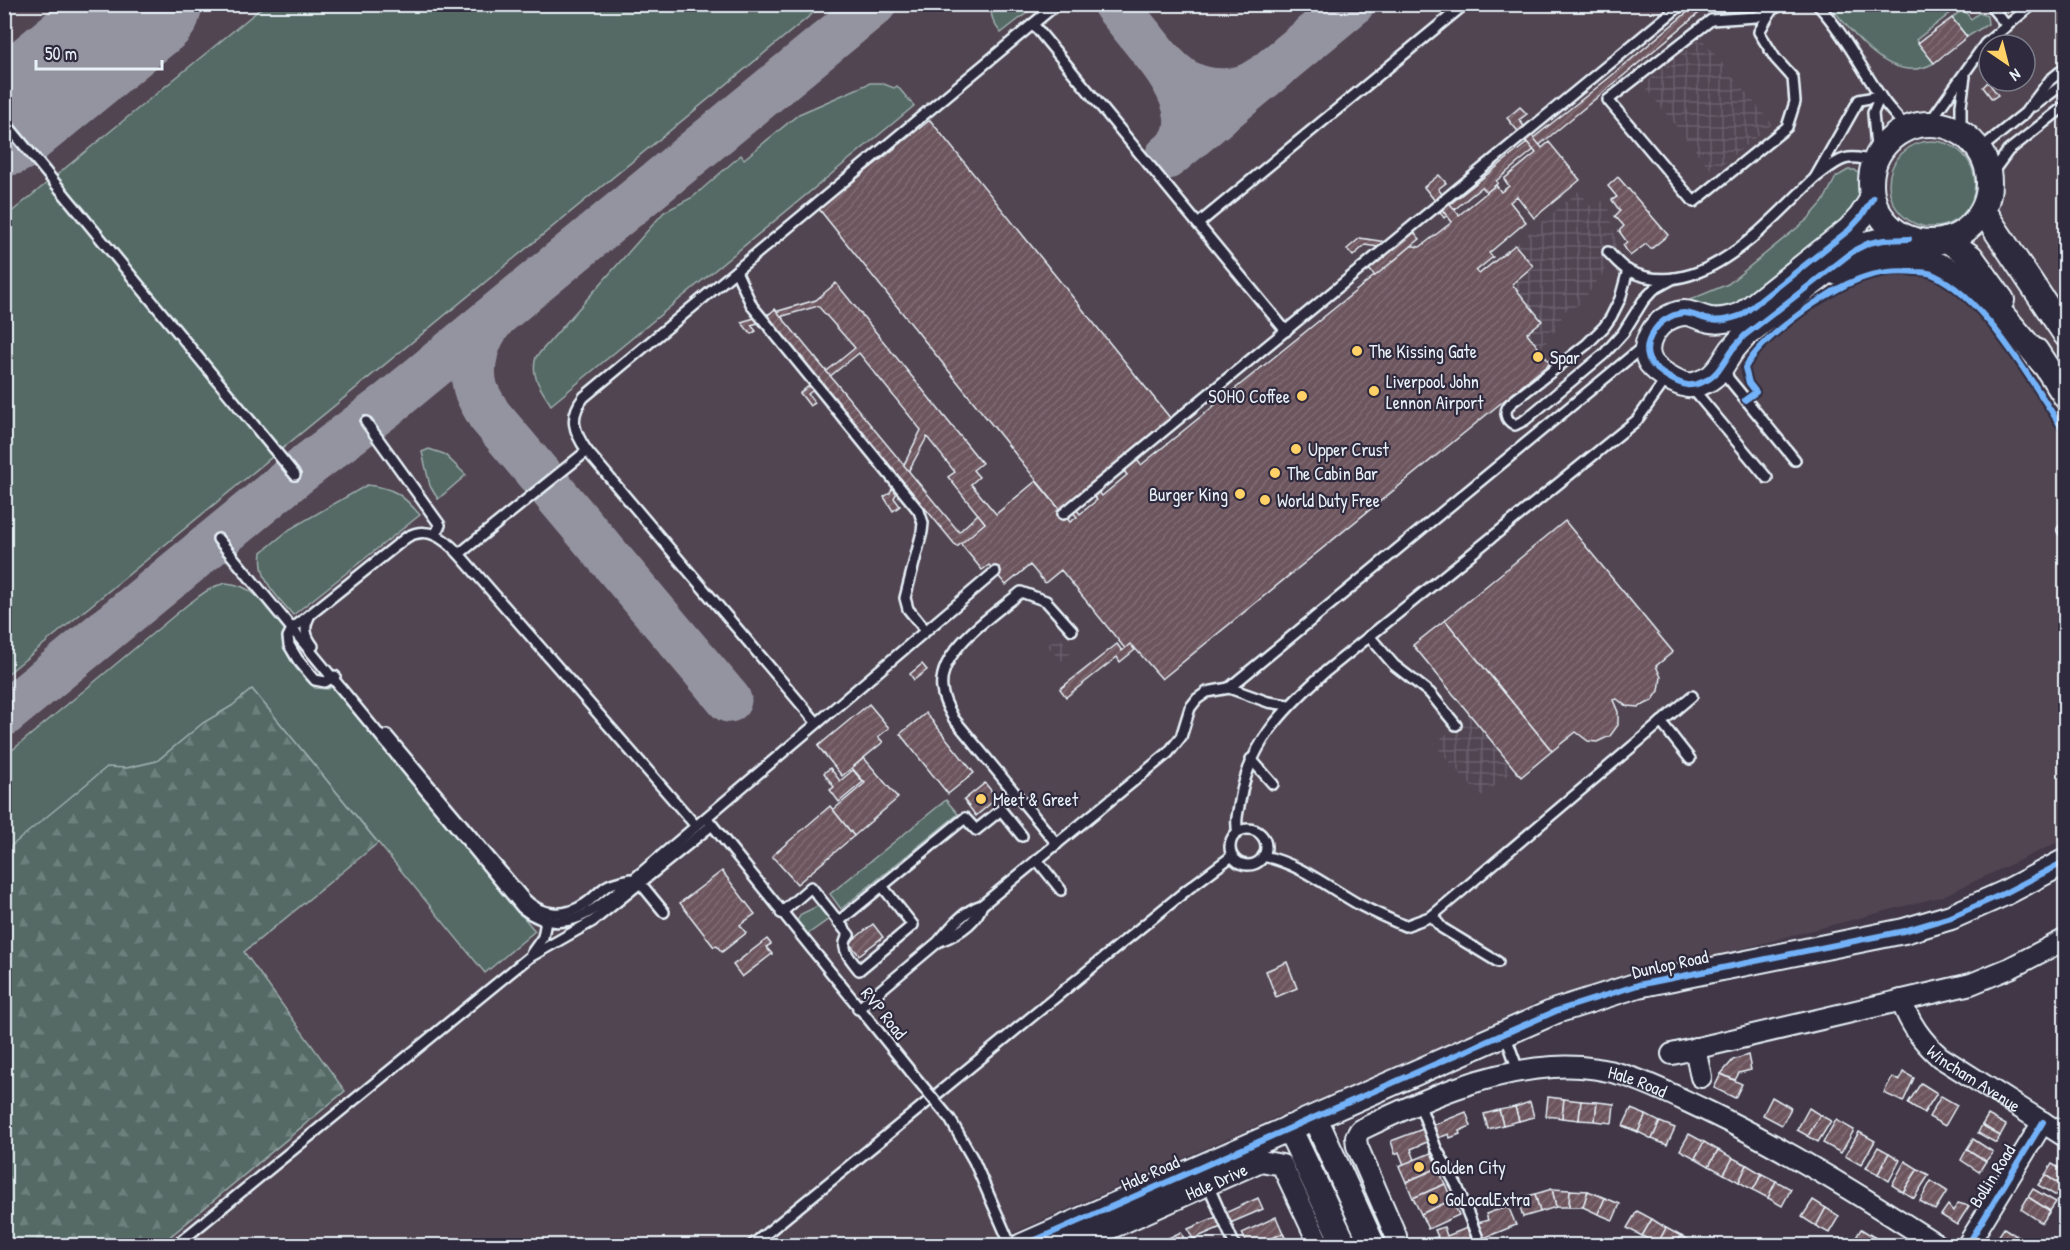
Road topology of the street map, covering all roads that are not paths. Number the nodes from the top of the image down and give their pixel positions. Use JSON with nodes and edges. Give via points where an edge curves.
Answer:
{"nodes":[{"id":1,"x":1057,"y":4,"type":"edge"},
{"id":2,"x":1465,"y":4,"type":"edge"},
{"id":3,"x":1682,"y":4,"type":"edge"},
{"id":4,"x":1784,"y":4,"type":"edge"},
{"id":5,"x":1817,"y":4,"type":"edge"},
{"id":6,"x":2033,"y":4,"type":"edge"},
{"id":7,"x":1993,"y":9,"type":"dead end"},
{"id":8,"x":1771,"y":11,"type":"junction"},
{"id":9,"x":1033,"y":24,"type":"junction"},
{"id":10,"x":2007,"y":26,"type":"junction"},
{"id":11,"x":2066,"y":67,"type":"edge"},
{"id":12,"x":1965,"y":74,"type":"junction"},
{"id":13,"x":2066,"y":82,"type":"edge"},
{"id":14,"x":1880,"y":96,"type":"junction"},
{"id":15,"x":2066,"y":105,"type":"edge"},
{"id":16,"x":2025,"y":113,"type":"junction"},
{"id":17,"x":4,"y":121,"type":"edge"},
{"id":18,"x":1918,"y":126,"type":"junction"},
{"id":19,"x":1961,"y":132,"type":"junction"},
{"id":20,"x":1979,"y":150,"type":"junction"},
{"id":21,"x":1876,"y":160,"type":"junction"},
{"id":22,"x":1989,"y":177,"type":"junction"},
{"id":23,"x":1815,"y":178,"type":"junction"},
{"id":24,"x":1873,"y":198,"type":"junction"},
{"id":25,"x":1983,"y":211,"type":"junction"},
{"id":26,"x":1198,"y":224,"type":"junction"},
{"id":27,"x":1910,"y":239,"type":"junction"},
{"id":28,"x":1947,"y":240,"type":"junction"},
{"id":29,"x":1608,"y":252,"type":"dead end"},
{"id":30,"x":1628,"y":270,"type":"junction"},
{"id":31,"x":736,"y":271,"type":"junction"},
{"id":32,"x":1674,"y":278,"type":"junction"},
{"id":33,"x":1794,"y":297,"type":"junction"},
{"id":34,"x":1286,"y":331,"type":"junction"},
{"id":35,"x":2066,"y":335,"type":"edge"},
{"id":36,"x":1649,"y":342,"type":"junction"},
{"id":37,"x":1727,"y":359,"type":"junction"},
{"id":38,"x":2043,"y":363,"type":"junction"},
{"id":39,"x":1678,"y":380,"type":"junction"},
{"id":40,"x":2066,"y":397,"type":"edge"},
{"id":41,"x":366,"y":422,"type":"dead end"},
{"id":42,"x":587,"y":451,"type":"junction"},
{"id":43,"x":1795,"y":460,"type":"dead end"},
{"id":44,"x":295,"y":475,"type":"dead end"},
{"id":45,"x":1767,"y":478,"type":"dead end"},
{"id":46,"x":1063,"y":514,"type":"dead end"},
{"id":47,"x":435,"y":535,"type":"junction"},
{"id":48,"x":218,"y":539,"type":"dead end"},
{"id":49,"x":459,"y":554,"type":"junction"},
{"id":50,"x":995,"y":572,"type":"dead end"},
{"id":51,"x":311,"y":614,"type":"junction"},
{"id":52,"x":292,"y":629,"type":"junction"},
{"id":53,"x":1072,"y":630,"type":"dead end"},
{"id":54,"x":926,"y":631,"type":"junction"},
{"id":55,"x":1370,"y":636,"type":"junction"},
{"id":56,"x":334,"y":676,"type":"junction"},
{"id":57,"x":1229,"y":688,"type":"junction"},
{"id":58,"x":1692,"y":696,"type":"dead end"},
{"id":59,"x":1288,"y":705,"type":"junction"},
{"id":60,"x":1661,"y":722,"type":"junction"},
{"id":61,"x":817,"y":723,"type":"junction"},
{"id":62,"x":1456,"y":725,"type":"dead end"},
{"id":63,"x":1251,"y":759,"type":"junction"},
{"id":64,"x":1690,"y":759,"type":"dead end"},
{"id":65,"x":1273,"y":784,"type":"dead end"},
{"id":66,"x":709,"y":821,"type":"junction"},
{"id":67,"x":696,"y":826,"type":"junction"},
{"id":68,"x":1238,"y":832,"type":"junction"},
{"id":69,"x":1022,"y":837,"type":"dead end"},
{"id":70,"x":1057,"y":844,"type":"junction"},
{"id":71,"x":1232,"y":856,"type":"junction"},
{"id":72,"x":1263,"y":856,"type":"junction"},
{"id":73,"x":1037,"y":860,"type":"junction"},
{"id":74,"x":2066,"y":861,"type":"edge"},
{"id":75,"x":638,"y":881,"type":"junction"},
{"id":76,"x":882,"y":886,"type":"junction"},
{"id":77,"x":1061,"y":890,"type":"dead end"},
{"id":78,"x":664,"y":912,"type":"dead end"},
{"id":79,"x":781,"y":913,"type":"junction"},
{"id":80,"x":1432,"y":916,"type":"junction"},
{"id":81,"x":546,"y":921,"type":"junction"},
{"id":82,"x":838,"y":922,"type":"junction"},
{"id":83,"x":2066,"y":939,"type":"edge"},
{"id":84,"x":528,"y":958,"type":"junction"},
{"id":85,"x":1498,"y":963,"type":"dead end"},
{"id":86,"x":1901,"y":1000,"type":"junction"},
{"id":87,"x":858,"y":1009,"type":"junction"},
{"id":88,"x":1505,"y":1034,"type":"junction"},
{"id":89,"x":1695,"y":1048,"type":"junction"},
{"id":90,"x":1671,"y":1054,"type":"dead end"},
{"id":91,"x":1518,"y":1070,"type":"junction"},
{"id":92,"x":1701,"y":1077,"type":"dead end"},
{"id":93,"x":1419,"y":1103,"type":"junction"},
{"id":94,"x":1315,"y":1118,"type":"junction"},
{"id":95,"x":2043,"y":1122,"type":"junction"},
{"id":96,"x":1289,"y":1128,"type":"junction"},
{"id":97,"x":2065,"y":1137,"type":"edge"},
{"id":98,"x":1203,"y":1177,"type":"junction"},
{"id":99,"x":175,"y":1245,"type":"edge"},
{"id":100,"x":751,"y":1245,"type":"edge"},
{"id":101,"x":1011,"y":1245,"type":"edge"},
{"id":102,"x":1022,"y":1245,"type":"edge"},
{"id":103,"x":1071,"y":1245,"type":"edge"},
{"id":104,"x":1235,"y":1245,"type":"edge"},
{"id":105,"x":1320,"y":1245,"type":"edge"},
{"id":106,"x":1345,"y":1245,"type":"edge"},
{"id":107,"x":1373,"y":1245,"type":"edge"},
{"id":108,"x":1396,"y":1245,"type":"edge"},
{"id":109,"x":1481,"y":1245,"type":"edge"},
{"id":110,"x":1939,"y":1245,"type":"edge"},
{"id":111,"x":1967,"y":1245,"type":"edge"}],
"edges":[{"from":1,"to":9,"type":"lane"},
{"from":2,"to":26,"type":"lane"},
{"from":3,"to":34,"type":"lane"},
{"from":4,"to":8,"type":"lane"},
{"from":5,"to":14,"type":"lane"},
{"from":6,"to":10,"type":"lane"},
{"from":7,"to":10,"type":"lane"},
{"from":8,"to":8,"type":"lane","via":[[1756,17],[1711,20],[1608,100],[1694,202],[1787,127],[1795,102],[1793,78],[1759,32]]},
{"from":9,"to":26,"type":"lane"},
{"from":9,"to":31,"type":"lane"},
{"from":10,"to":12,"type":"lane","via":[[1985,44]]},
{"from":11,"to":16,"type":"lane","via":[[2050,80]]},
{"from":12,"to":18,"type":"lane"},
{"from":12,"to":19,"type":"lane"},
{"from":13,"to":16,"type":"lane"},
{"from":14,"to":18,"type":"lane"},
{"from":14,"to":21,"type":"lane","via":[[1873,113]]},
{"from":14,"to":23,"type":"lane","via":[[1859,100]]},
{"from":15,"to":22,"type":"lane","via":[[2008,151]]},
{"from":16,"to":20,"type":"lane"},
{"from":17,"to":44,"type":"lane"},
{"from":18,"to":19,"type":"street"},
{"from":18,"to":21,"type":"street","via":[[1888,142]]},
{"from":19,"to":20,"type":"street"},
{"from":20,"to":22,"type":"street"},
{"from":21,"to":23,"type":"lane","via":[[1839,159]]},
{"from":21,"to":24,"type":"street","via":[[1871,179]]},
{"from":22,"to":25,"type":"street"},
{"from":23,"to":32,"type":"lane","via":[[1744,244],[1713,267]]},
{"from":24,"to":27,"type":"street","via":[[1880,215],[1893,230]]},
{"from":24,"to":36,"type":"street","via":[[1849,230],[1751,309],[1728,320],[1708,320],[1685,313],[1673,315],[1654,330]]},
{"from":25,"to":28,"type":"street","via":[[1968,229]]},
{"from":25,"to":35,"type":"street"},
{"from":26,"to":34,"type":"lane"},
{"from":27,"to":28,"type":"street"},
{"from":27,"to":33,"type":"street","via":[[1869,243]]},
{"from":28,"to":38,"type":"street","via":[[1971,257],[1985,274]]},
{"from":29,"to":30,"type":"lane"},
{"from":30,"to":32,"type":"lane","via":[[1656,278]]},
{"from":30,"to":32,"type":"lane","via":[[1620,298],[1604,327],[1511,403],[1505,416],[1509,422],[1515,425],[1525,420],[1604,354],[1623,333],[1642,301]]},
{"from":31,"to":42,"type":"lane","via":[[576,406],[574,426]]},
{"from":31,"to":54,"type":"lane","via":[[752,306],[919,511],[922,532],[905,598],[908,609]]},
{"from":33,"to":37,"type":"street","via":[[1744,336]]},
{"from":33,"to":38,"type":"street","via":[[1867,262],[1919,260],[1961,276],[1978,290]]},
{"from":34,"to":46,"type":"lane"},
{"from":36,"to":39,"type":"street","via":[[1647,354],[1651,363]]},
{"from":36,"to":57,"type":"lane"},
{"from":37,"to":39,"type":"street","via":[[1710,378],[1698,383]]},
{"from":37,"to":43,"type":"lane","via":[[1728,378]]},
{"from":38,"to":40,"type":"street"},
{"from":39,"to":45,"type":"lane","via":[[1695,391]]},
{"from":39,"to":55,"type":"lane","via":[[1637,420]]},
{"from":41,"to":47,"type":"lane","via":[[440,525]]},
{"from":42,"to":49,"type":"lane"},
{"from":42,"to":61,"type":"lane"},
{"from":47,"to":49,"type":"lane"},
{"from":47,"to":51,"type":"lane","via":[[419,532],[407,537]]},
{"from":48,"to":52,"type":"lane"},
{"from":49,"to":67,"type":"lane"},
{"from":50,"to":54,"type":"lane"},
{"from":51,"to":52,"type":"lane"},
{"from":51,"to":56,"type":"lane","via":[[305,630],[307,638]]},
{"from":52,"to":56,"type":"lane"},
{"from":52,"to":56,"type":"lane","via":[[289,645],[315,680],[325,682]]},
{"from":53,"to":70,"type":"lane","via":[[1046,601],[1021,592],[962,641],[947,664],[941,687],[954,719]]},
{"from":54,"to":61,"type":"lane"},
{"from":55,"to":59,"type":"lane"},
{"from":55,"to":62,"type":"lane","via":[[1394,664],[1431,693]]},
{"from":56,"to":75,"type":"lane","via":[[538,910],[548,914],[570,912],[608,885]]},
{"from":56,"to":81,"type":"lane","via":[[522,908]]},
{"from":57,"to":59,"type":"lane"},
{"from":57,"to":70,"type":"lane","via":[[1207,692],[1197,699],[1181,737],[1168,753]]},
{"from":58,"to":60,"type":"lane"},
{"from":59,"to":63,"type":"lane"},
{"from":60,"to":64,"type":"lane"},
{"from":60,"to":80,"type":"lane"},
{"from":61,"to":66,"type":"lane"},
{"from":63,"to":65,"type":"lane"},
{"from":63,"to":68,"type":"lane","via":[[1242,788]]},
{"from":66,"to":67,"type":"lane"},
{"from":66,"to":75,"type":"lane"},
{"from":66,"to":79,"type":"lane","name":"RVP Road"},
{"from":67,"to":75,"type":"lane"},
{"from":68,"to":71,"type":"lane","via":[[1230,845]]},
{"from":68,"to":72,"type":"lane","via":[[1245,829],[1261,835],[1265,845]]},
{"from":69,"to":76,"type":"lane","via":[[1001,810],[976,830],[965,818]]},
{"from":70,"to":73,"type":"lane"},
{"from":71,"to":72,"type":"lane","via":[[1248,865]]},
{"from":71,"to":100,"type":"lane"},
{"from":72,"to":80,"type":"lane","via":[[1275,858],[1405,926]]},
{"from":73,"to":77,"type":"lane"},
{"from":73,"to":87,"type":"lane","via":[[982,905],[978,916],[954,936],[939,942]]},
{"from":74,"to":88,"type":"street","name":"Dunlop Road","via":[[1951,917],[1904,931],[1638,985],[1556,1011]]},
{"from":75,"to":78,"type":"lane"},
{"from":75,"to":81,"type":"lane","via":[[583,917],[560,923]]},
{"from":75,"to":84,"type":"lane","via":[[593,921]]},
{"from":76,"to":82,"type":"lane"},
{"from":76,"to":82,"type":"lane","via":[[913,925],[859,970],[844,950],[849,935]]},
{"from":79,"to":82,"type":"lane","via":[[811,887]]},
{"from":79,"to":87,"type":"lane","name":"RVP Road"},
{"from":80,"to":85,"type":"lane","via":[[1442,928]]},
{"from":81,"to":84,"type":"lane","via":[[543,937]]},
{"from":83,"to":86,"type":"street","via":[[1971,984]]},
{"from":84,"to":99,"type":"lane"},
{"from":86,"to":89,"type":"street"},
{"from":86,"to":95,"type":"street","name":"Wincham Avenue","via":[[1922,1041],[1940,1058]]},
{"from":87,"to":101,"type":"lane","name":"RVP Road","bridge":true,"via":[[950,1119],[974,1161]]},
{"from":88,"to":91,"type":"lane"},
{"from":88,"to":94,"type":"street","name":"Dunlop Road"},
{"from":89,"to":90,"type":"street"},
{"from":89,"to":92,"type":"street"},
{"from":91,"to":93,"type":"street","name":"Hale Road"},
{"from":91,"to":110,"type":"street","name":"Hale Road","via":[[1554,1066],[1598,1068],[1637,1078],[1743,1128],[1827,1174]]},
{"from":93,"to":108,"type":"street","name":"Hale Road","via":[[1360,1130],[1356,1137],[1396,1236]]},
{"from":93,"to":109,"type":"lane"},
{"from":94,"to":96,"type":"street","name":"Dunlop Road"},
{"from":94,"to":107,"type":"street"},
{"from":95,"to":97,"type":"street","name":"Wincham Avenue"},
{"from":95,"to":111,"type":"street","name":"Bollin Road"},
{"from":96,"to":98,"type":"street","name":"Hale Road"},
{"from":96,"to":106,"type":"street"},
{"from":98,"to":102,"type":"street","name":"Hale Road"},
{"from":98,"to":103,"type":"street","name":"Hale Drive"},
{"from":98,"to":104,"type":"lane"},
{"from":98,"to":105,"type":"street","name":"Hale Drive","via":[[1261,1161],[1282,1165]]}]}
